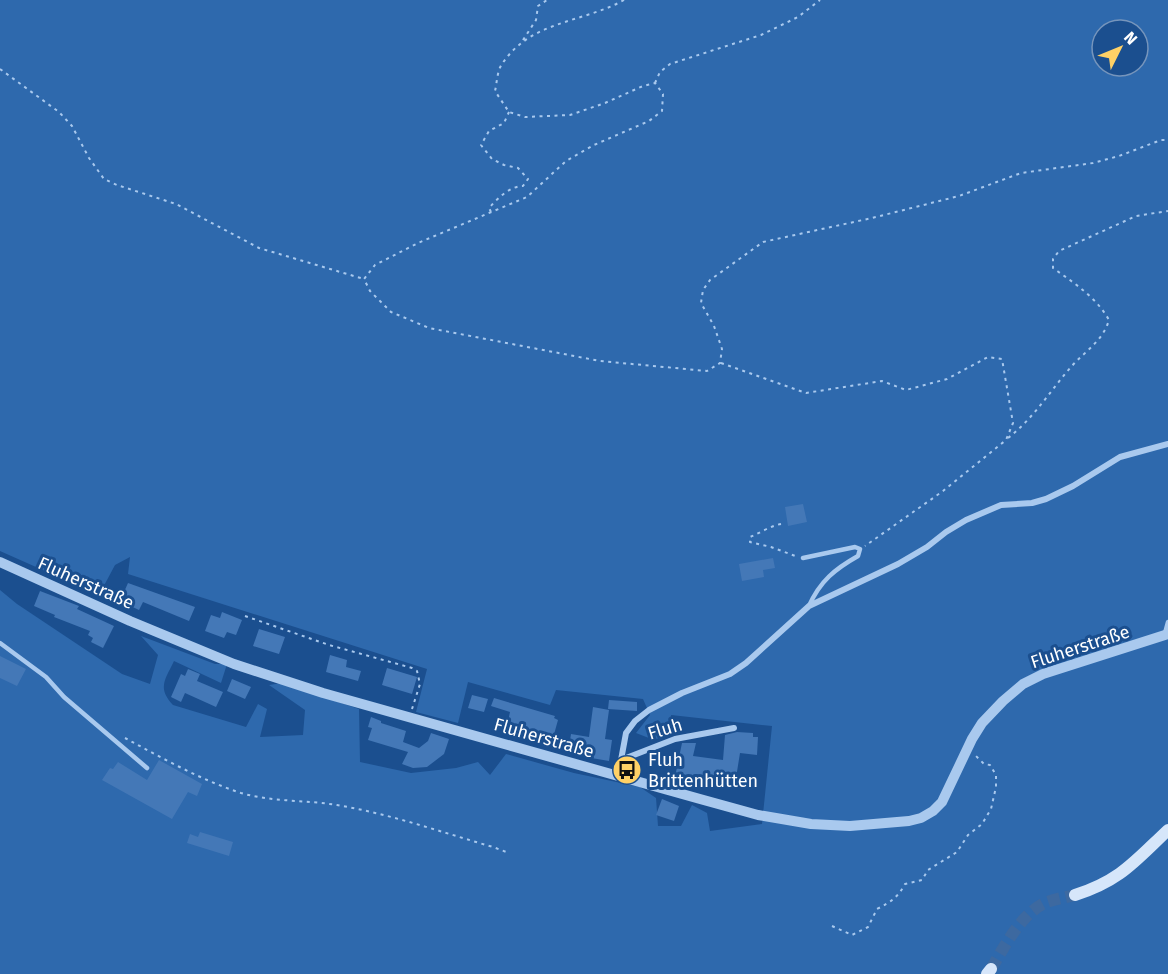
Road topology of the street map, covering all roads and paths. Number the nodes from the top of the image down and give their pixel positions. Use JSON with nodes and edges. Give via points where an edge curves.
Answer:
{"nodes":[{"id":1,"x":547,"y":0,"type":"edge"},
{"id":2,"x":624,"y":0,"type":"edge"},
{"id":3,"x":820,"y":0,"type":"edge"},
{"id":4,"x":522,"y":42,"type":"junction"},
{"id":5,"x":0,"y":69,"type":"edge"},
{"id":6,"x":655,"y":83,"type":"junction"},
{"id":7,"x":509,"y":112,"type":"junction"},
{"id":8,"x":1168,"y":140,"type":"edge"},
{"id":9,"x":1168,"y":210,"type":"edge"},
{"id":10,"x":492,"y":213,"type":"junction"},
{"id":11,"x":364,"y":279,"type":"junction"},
{"id":12,"x":720,"y":363,"type":"junction"},
{"id":13,"x":1006,"y":440,"type":"junction"},
{"id":14,"x":1168,"y":444,"type":"edge"},
{"id":15,"x":781,"y":524,"type":"dead end"},
{"id":16,"x":860,"y":549,"type":"junction"},
{"id":17,"x":803,"y":558,"type":"joint"},
{"id":18,"x":0,"y":562,"type":"edge"},
{"id":19,"x":809,"y":606,"type":"junction"},
{"id":20,"x":245,"y":616,"type":"dead end"},
{"id":21,"x":1168,"y":622,"type":"edge"},
{"id":22,"x":1167,"y":635,"type":"edge"},
{"id":23,"x":0,"y":643,"type":"edge"},
{"id":24,"x":409,"y":717,"type":"junction"},
{"id":25,"x":734,"y":728,"type":"dead end"},
{"id":26,"x":125,"y":738,"type":"dead end"},
{"id":27,"x":965,"y":755,"type":"junction"},
{"id":28,"x":621,"y":760,"type":"junction"},
{"id":29,"x":147,"y":768,"type":"dead end"},
{"id":30,"x":617,"y":776,"type":"junction"},
{"id":31,"x":1168,"y":830,"type":"edge"},
{"id":32,"x":509,"y":853,"type":"dead end"},
{"id":33,"x":1075,"y":895,"type":"tunnel mouth"},
{"id":34,"x":832,"y":926,"type":"dead end"}],
"edges":[{"from":1,"to":4,"type":"path","via":[[538,6],[536,20]]},
{"from":2,"to":4,"type":"path","via":[[559,22]]},
{"from":3,"to":6,"type":"path","via":[[798,17],[761,35],[670,64]]},
{"from":4,"to":7,"type":"path","via":[[500,66],[495,91]]},
{"from":5,"to":11,"type":"path","via":[[59,112],[104,179],[176,204],[259,248]]},
{"from":6,"to":7,"type":"path","via":[[570,115],[525,117]]},
{"from":6,"to":10,"type":"path","via":[[663,94],[662,111],[567,161],[527,197]]},
{"from":7,"to":10,"type":"path","via":[[504,123],[489,131],[481,145],[492,159],[518,168],[528,179],[523,186],[515,186],[495,201],[489,207]]},
{"from":8,"to":12,"type":"path","via":[[1093,163],[1021,173],[958,196],[763,242],[710,280],[703,290],[701,303],[722,349]]},
{"from":9,"to":13,"type":"path","via":[[1136,216],[1059,251],[1053,259],[1053,268],[1103,309],[1109,320],[1106,332],[1072,366],[1026,424]]},
{"from":10,"to":11,"type":"path","via":[[375,265]]},
{"from":11,"to":12,"type":"path","via":[[391,312],[429,327],[600,361],[695,371],[707,371]]},
{"from":12,"to":13,"type":"path","via":[[806,393],[882,381],[906,390],[947,379],[988,357],[1002,359],[1013,423]]},
{"from":13,"to":16,"type":"path"},
{"from":14,"to":19,"type":"street","via":[[1120,457],[1046,499],[1001,504],[966,520],[898,564]]},
{"from":15,"to":17,"type":"path","via":[[750,537],[750,542]]},
{"from":16,"to":17,"type":"lane"},
{"from":16,"to":19,"type":"lane","via":[[858,556],[828,576]]},
{"from":18,"to":24,"type":"street","name":"Fluherstraße","via":[[234,664]]},
{"from":19,"to":28,"type":"street","via":[[730,674],[649,710],[635,721],[626,733]]},
{"from":20,"to":24,"type":"path","via":[[417,670],[420,684]]},
{"from":21,"to":22,"type":"lane"},
{"from":22,"to":27,"type":"street","name":"Fluherstraße","via":[[1043,674],[1023,684],[982,723]]},
{"from":23,"to":29,"type":"lane","via":[[46,677]]},
{"from":24,"to":30,"type":"street","name":"Fluherstraße"},
{"from":25,"to":28,"type":"street","name":"Fluh","via":[[675,739]]},
{"from":26,"to":32,"type":"path","via":[[243,793],[335,805],[407,820]]},
{"from":27,"to":30,"type":"street","name":"Fluherstraße","via":[[933,812],[909,821],[850,826],[758,815]]},
{"from":27,"to":34,"type":"path","via":[[977,756],[996,775],[991,809],[982,824],[968,835],[957,852],[928,870],[922,879],[906,884],[891,903],[877,909],[868,927],[852,935]]},
{"from":28,"to":30,"type":"street"},
{"from":31,"to":33,"type":"main road","via":[[1116,878]]}]}
